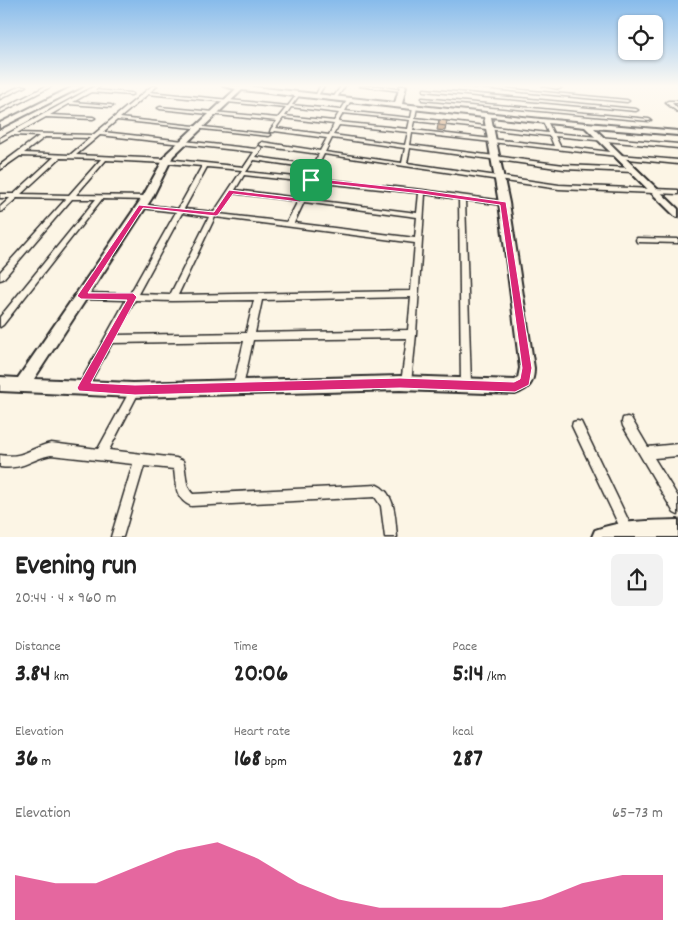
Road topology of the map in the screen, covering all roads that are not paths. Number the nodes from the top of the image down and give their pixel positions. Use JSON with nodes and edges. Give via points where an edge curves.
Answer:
{"nodes":[{"id":1,"x":30,"y":111,"type":"edge"},
{"id":2,"x":54,"y":111,"type":"edge"},
{"id":3,"x":126,"y":111,"type":"edge"},
{"id":4,"x":192,"y":111,"type":"edge"},
{"id":5,"x":286,"y":111,"type":"edge"},
{"id":6,"x":342,"y":111,"type":"joint"},
{"id":7,"x":414,"y":111,"type":"edge"},
{"id":8,"x":452,"y":111,"type":"edge"},
{"id":9,"x":501,"y":111,"type":"edge"},
{"id":10,"x":547,"y":111,"type":"edge"},
{"id":11,"x":213,"y":113,"type":"junction"},
{"id":12,"x":487,"y":115,"type":"junction"},
{"id":13,"x":45,"y":116,"type":"junction"},
{"id":14,"x":502,"y":116,"type":"junction"},
{"id":15,"x":93,"y":118,"type":"dead end"},
{"id":16,"x":281,"y":118,"type":"junction"},
{"id":17,"x":412,"y":118,"type":"junction"},
{"id":18,"x":117,"y":119,"type":"junction"},
{"id":19,"x":649,"y":120,"type":"dead end"},
{"id":20,"x":545,"y":121,"type":"junction"},
{"id":21,"x":336,"y":123,"type":"junction"},
{"id":22,"x":586,"y":125,"type":"junction"},
{"id":23,"x":0,"y":126,"type":"edge"},
{"id":24,"x":198,"y":127,"type":"junction"},
{"id":25,"x":490,"y":128,"type":"junction"},
{"id":26,"x":273,"y":129,"type":"junction"},
{"id":27,"x":409,"y":131,"type":"junction"},
{"id":28,"x":100,"y":133,"type":"junction"},
{"id":29,"x":678,"y":133,"type":"edge"},
{"id":30,"x":11,"y":134,"type":"junction"},
{"id":31,"x":44,"y":135,"type":"junction"},
{"id":32,"x":269,"y":135,"type":"junction"},
{"id":33,"x":552,"y":135,"type":"junction"},
{"id":34,"x":95,"y":137,"type":"junction"},
{"id":35,"x":330,"y":138,"type":"junction"},
{"id":36,"x":0,"y":140,"type":"edge"},
{"id":37,"x":493,"y":140,"type":"junction"},
{"id":38,"x":602,"y":140,"type":"junction"},
{"id":39,"x":182,"y":143,"type":"junction"},
{"id":40,"x":262,"y":144,"type":"junction"},
{"id":41,"x":678,"y":146,"type":"edge"},
{"id":42,"x":407,"y":147,"type":"junction"},
{"id":43,"x":558,"y":148,"type":"junction"},
{"id":44,"x":257,"y":152,"type":"junction"},
{"id":45,"x":322,"y":153,"type":"junction"},
{"id":46,"x":19,"y":154,"type":"junction"},
{"id":47,"x":59,"y":156,"type":"junction"},
{"id":48,"x":72,"y":156,"type":"junction"},
{"id":49,"x":618,"y":156,"type":"junction"},
{"id":50,"x":105,"y":158,"type":"junction"},
{"id":51,"x":252,"y":158,"type":"junction"},
{"id":52,"x":496,"y":159,"type":"junction"},
{"id":53,"x":166,"y":161,"type":"junction"},
{"id":54,"x":678,"y":162,"type":"edge"},
{"id":55,"x":404,"y":164,"type":"junction"},
{"id":56,"x":205,"y":165,"type":"junction"},
{"id":57,"x":315,"y":167,"type":"junction"},
{"id":58,"x":0,"y":168,"type":"edge"},
{"id":59,"x":633,"y":170,"type":"junction"},
{"id":60,"x":244,"y":171,"type":"junction"},
{"id":61,"x":499,"y":177,"type":"junction"},
{"id":62,"x":310,"y":180,"type":"junction"},
{"id":63,"x":232,"y":191,"type":"junction"},
{"id":64,"x":655,"y":191,"type":"junction"},
{"id":65,"x":422,"y":192,"type":"junction"},
{"id":66,"x":678,"y":192,"type":"edge"},
{"id":67,"x":0,"y":196,"type":"edge"},
{"id":68,"x":16,"y":196,"type":"junction"},
{"id":69,"x":71,"y":197,"type":"junction"},
{"id":70,"x":101,"y":197,"type":"junction"},
{"id":71,"x":462,"y":197,"type":"junction"},
{"id":72,"x":300,"y":200,"type":"junction"},
{"id":73,"x":144,"y":202,"type":"junction"},
{"id":74,"x":504,"y":203,"type":"junction"},
{"id":75,"x":0,"y":210,"type":"edge"},
{"id":76,"x":179,"y":210,"type":"junction"},
{"id":77,"x":215,"y":214,"type":"junction"},
{"id":78,"x":678,"y":214,"type":"edge"},
{"id":79,"x":420,"y":215,"type":"junction"},
{"id":80,"x":290,"y":224,"type":"junction"},
{"id":81,"x":639,"y":240,"type":"dead end"},
{"id":82,"x":678,"y":240,"type":"edge"},
{"id":83,"x":418,"y":241,"type":"junction"},
{"id":84,"x":0,"y":277,"type":"edge"},
{"id":85,"x":415,"y":294,"type":"junction"},
{"id":86,"x":81,"y":296,"type":"junction"},
{"id":87,"x":133,"y":297,"type":"junction"},
{"id":88,"x":259,"y":297,"type":"junction"},
{"id":89,"x":172,"y":298,"type":"junction"},
{"id":90,"x":0,"y":323,"type":"edge"},
{"id":91,"x":412,"y":334,"type":"junction"},
{"id":92,"x":250,"y":336,"type":"junction"},
{"id":93,"x":110,"y":339,"type":"junction"},
{"id":94,"x":406,"y":383,"type":"junction"},
{"id":95,"x":0,"y":384,"type":"edge"},
{"id":96,"x":466,"y":384,"type":"junction"},
{"id":97,"x":22,"y":385,"type":"junction"},
{"id":98,"x":238,"y":387,"type":"junction"},
{"id":99,"x":82,"y":388,"type":"junction"},
{"id":100,"x":135,"y":390,"type":"junction"},
{"id":101,"x":627,"y":422,"type":"dead end"},
{"id":102,"x":577,"y":426,"type":"dead end"},
{"id":103,"x":678,"y":450,"type":"edge"},
{"id":104,"x":645,"y":453,"type":"junction"},
{"id":105,"x":101,"y":455,"type":"junction"},
{"id":106,"x":140,"y":460,"type":"junction"},
{"id":107,"x":0,"y":462,"type":"edge"},
{"id":108,"x":678,"y":509,"type":"edge"},
{"id":109,"x":678,"y":529,"type":"edge"},
{"id":110,"x":628,"y":532,"type":"junction"},
{"id":111,"x":117,"y":537,"type":"edge"},
{"id":112,"x":391,"y":537,"type":"edge"},
{"id":113,"x":602,"y":537,"type":"edge"}],
"edges":[{"from":1,"to":23,"type":"street"},
{"from":2,"to":13,"type":"street"},
{"from":3,"to":18,"type":"street"},
{"from":4,"to":11,"type":"street"},
{"from":5,"to":16,"type":"street"},
{"from":6,"to":17,"type":"street"},
{"from":6,"to":21,"type":"street"},
{"from":7,"to":17,"type":"street"},
{"from":8,"to":12,"type":"street"},
{"from":9,"to":14,"type":"street"},
{"from":10,"to":19,"type":"street"},
{"from":11,"to":16,"type":"street"},
{"from":11,"to":24,"type":"street"},
{"from":12,"to":14,"type":"street"},
{"from":12,"to":25,"type":"street"},
{"from":13,"to":15,"type":"street"},
{"from":13,"to":30,"type":"street"},
{"from":14,"to":20,"type":"street"},
{"from":16,"to":21,"type":"street"},
{"from":16,"to":26,"type":"street"},
{"from":17,"to":25,"type":"street"},
{"from":17,"to":27,"type":"street"},
{"from":18,"to":24,"type":"street"},
{"from":18,"to":28,"type":"street"},
{"from":20,"to":22,"type":"street"},
{"from":20,"to":33,"type":"street"},
{"from":21,"to":27,"type":"street"},
{"from":21,"to":35,"type":"street"},
{"from":22,"to":29,"type":"street"},
{"from":22,"to":38,"type":"street"},
{"from":24,"to":32,"type":"street"},
{"from":24,"to":39,"type":"street"},
{"from":25,"to":33,"type":"street"},
{"from":25,"to":37,"type":"street"},
{"from":26,"to":32,"type":"street"},
{"from":26,"to":35,"type":"street"},
{"from":27,"to":37,"type":"street"},
{"from":27,"to":42,"type":"street"},
{"from":28,"to":34,"type":"street"},
{"from":28,"to":39,"type":"street"},
{"from":30,"to":31,"type":"street"},
{"from":30,"to":36,"type":"street"},
{"from":31,"to":34,"type":"street"},
{"from":31,"to":46,"type":"street"},
{"from":32,"to":40,"type":"street"},
{"from":33,"to":38,"type":"street"},
{"from":33,"to":43,"type":"street"},
{"from":34,"to":48,"type":"street"},
{"from":35,"to":42,"type":"street"},
{"from":35,"to":45,"type":"street"},
{"from":37,"to":43,"type":"street"},
{"from":37,"to":52,"type":"street"},
{"from":38,"to":41,"type":"street"},
{"from":38,"to":49,"type":"street"},
{"from":39,"to":44,"type":"street"},
{"from":39,"to":53,"type":"street"},
{"from":40,"to":44,"type":"street"},
{"from":40,"to":45,"type":"street"},
{"from":42,"to":52,"type":"street"},
{"from":42,"to":55,"type":"street"},
{"from":43,"to":49,"type":"street"},
{"from":44,"to":51,"type":"street"},
{"from":45,"to":55,"type":"street"},
{"from":45,"to":57,"type":"street"},
{"from":46,"to":47,"type":"street"},
{"from":46,"to":58,"type":"street"},
{"from":47,"to":48,"type":"street"},
{"from":47,"to":68,"type":"street"},
{"from":48,"to":50,"type":"street"},
{"from":49,"to":54,"type":"street"},
{"from":49,"to":59,"type":"street"},
{"from":50,"to":53,"type":"street"},
{"from":50,"to":69,"type":"street"},
{"from":51,"to":57,"type":"street"},
{"from":51,"to":60,"type":"street"},
{"from":52,"to":59,"type":"street","via":[[571,168]]},
{"from":52,"to":61,"type":"street"},
{"from":53,"to":56,"type":"street"},
{"from":53,"to":73,"type":"street"},
{"from":55,"to":61,"type":"street"},
{"from":56,"to":60,"type":"street"},
{"from":56,"to":76,"type":"street"},
{"from":57,"to":62,"type":"street"},
{"from":59,"to":64,"type":"street"},
{"from":60,"to":62,"type":"street"},
{"from":60,"to":63,"type":"street"},
{"from":61,"to":64,"type":"street","via":[[559,187]]},
{"from":61,"to":74,"type":"street"},
{"from":62,"to":65,"type":"street"},
{"from":62,"to":72,"type":"street"},
{"from":63,"to":72,"type":"street"},
{"from":63,"to":77,"type":"street"},
{"from":64,"to":66,"type":"street"},
{"from":64,"to":78,"type":"street"},
{"from":65,"to":71,"type":"street"},
{"from":65,"to":79,"type":"street"},
{"from":67,"to":68,"type":"street"},
{"from":68,"to":69,"type":"street"},
{"from":68,"to":75,"type":"street"},
{"from":69,"to":70,"type":"street"},
{"from":69,"to":84,"type":"street"},
{"from":70,"to":73,"type":"street"},
{"from":70,"to":90,"type":"street"},
{"from":71,"to":74,"type":"street"},
{"from":71,"to":96,"type":"street"},
{"from":72,"to":79,"type":"street"},
{"from":72,"to":80,"type":"street"},
{"from":73,"to":76,"type":"street"},
{"from":73,"to":86,"type":"street"},
{"from":74,"to":96,"type":"street","via":[[527,376],[521,386],[515,387]]},
{"from":76,"to":77,"type":"street"},
{"from":76,"to":87,"type":"street"},
{"from":77,"to":80,"type":"street"},
{"from":77,"to":89,"type":"street"},
{"from":79,"to":83,"type":"street"},
{"from":80,"to":83,"type":"street"},
{"from":81,"to":82,"type":"street"},
{"from":83,"to":85,"type":"street"},
{"from":85,"to":88,"type":"street"},
{"from":85,"to":91,"type":"street"},
{"from":86,"to":87,"type":"street"},
{"from":86,"to":97,"type":"street"},
{"from":87,"to":89,"type":"street"},
{"from":87,"to":93,"type":"street"},
{"from":88,"to":89,"type":"street"},
{"from":88,"to":92,"type":"street"},
{"from":91,"to":92,"type":"street"},
{"from":91,"to":94,"type":"street"},
{"from":92,"to":93,"type":"street"},
{"from":92,"to":98,"type":"street"},
{"from":93,"to":99,"type":"street"},
{"from":94,"to":96,"type":"street"},
{"from":94,"to":98,"type":"street"},
{"from":95,"to":97,"type":"street"},
{"from":97,"to":99,"type":"street"},
{"from":98,"to":100,"type":"street"},
{"from":99,"to":100,"type":"street"},
{"from":100,"to":105,"type":"street"},
{"from":101,"to":104,"type":"street"},
{"from":102,"to":110,"type":"street"},
{"from":103,"to":104,"type":"street"},
{"from":104,"to":108,"type":"street"},
{"from":105,"to":106,"type":"street"},
{"from":105,"to":107,"type":"street","via":[[51,449],[16,464]]},
{"from":106,"to":111,"type":"street"},
{"from":106,"to":112,"type":"street","via":[[179,465],[181,491],[191,500],[377,491],[387,503]]},
{"from":109,"to":110,"type":"street"},
{"from":110,"to":113,"type":"street"}]}
